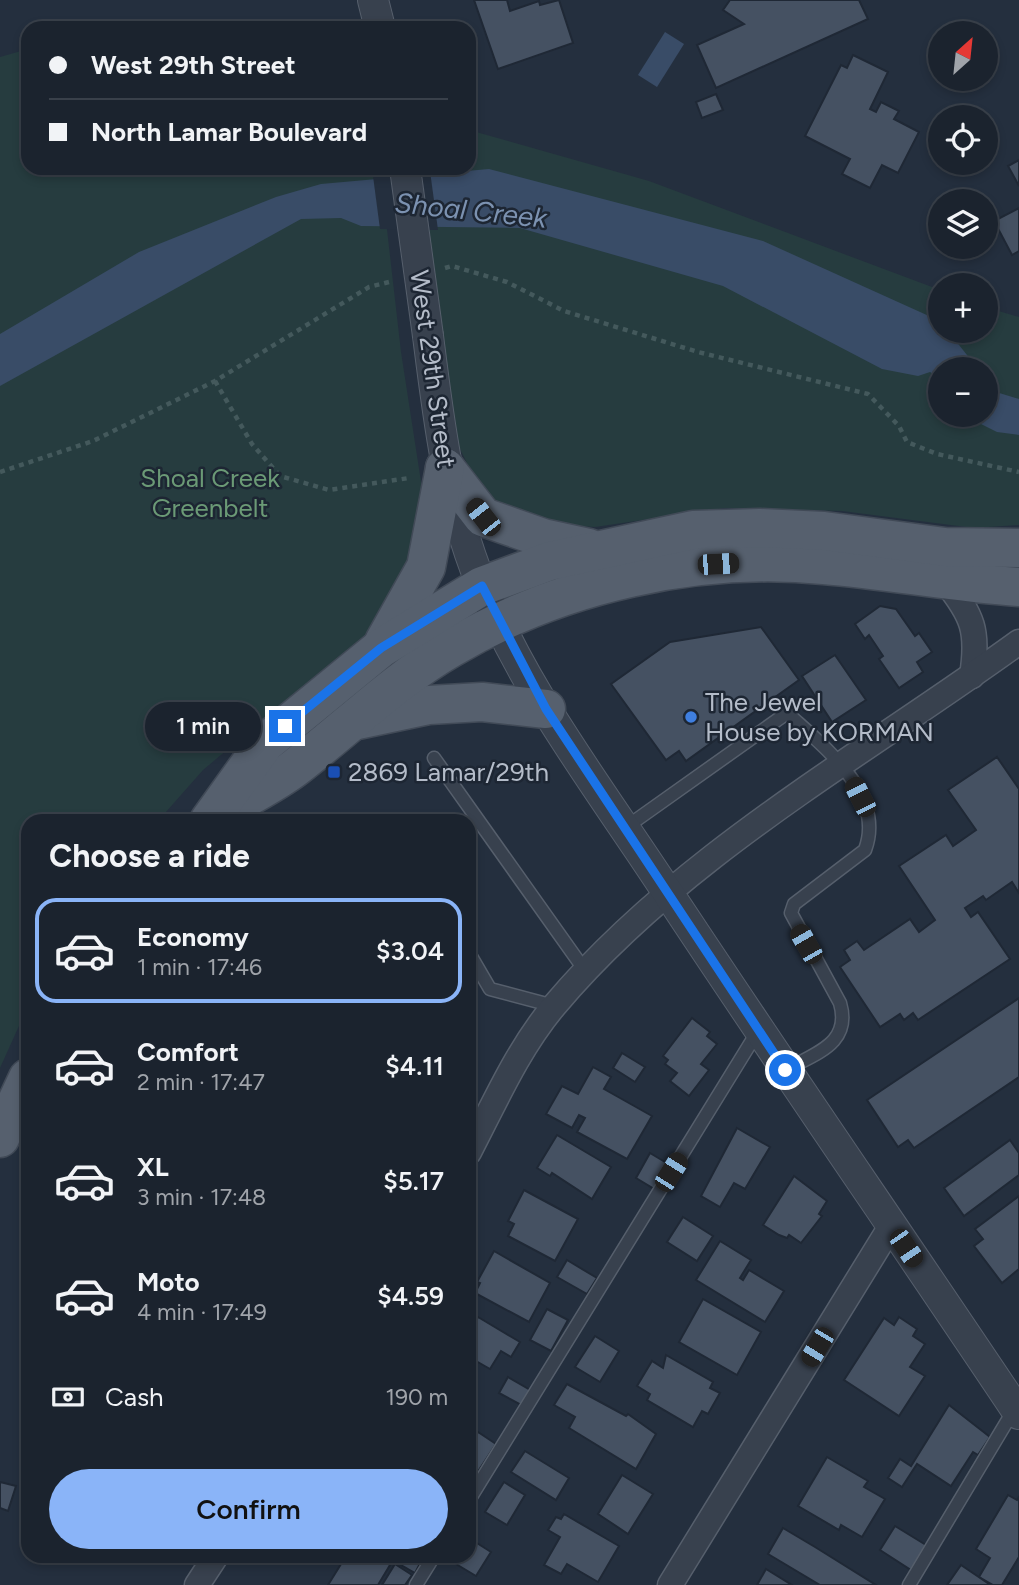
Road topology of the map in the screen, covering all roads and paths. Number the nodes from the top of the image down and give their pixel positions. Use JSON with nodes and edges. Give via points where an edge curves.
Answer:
{"nodes":[{"id":1,"x":373,"y":0,"type":"edge"},
{"id":2,"x":378,"y":21,"type":"edge"},
{"id":3,"x":406,"y":175,"type":"edge"},
{"id":4,"x":440,"y":269,"type":"dead end"},
{"id":5,"x":405,"y":278,"type":"dead end"},
{"id":6,"x":215,"y":381,"type":"junction"},
{"id":7,"x":0,"y":472,"type":"edge"},
{"id":8,"x":430,"y":472,"type":"junction"},
{"id":9,"x":1019,"y":472,"type":"edge"},
{"id":10,"x":1019,"y":548,"type":"edge"},
{"id":11,"x":597,"y":550,"type":"junction"},
{"id":12,"x":945,"y":581,"type":"junction"},
{"id":13,"x":482,"y":586,"type":"junction"},
{"id":14,"x":1019,"y":587,"type":"edge"},
{"id":15,"x":499,"y":621,"type":"junction"},
{"id":16,"x":1019,"y":642,"type":"edge"},
{"id":17,"x":381,"y":648,"type":"junction"},
{"id":18,"x":972,"y":676,"type":"junction"},
{"id":19,"x":546,"y":709,"type":"junction"},
{"id":20,"x":349,"y":722,"type":"junction"},
{"id":21,"x":434,"y":758,"type":"dead end"},
{"id":22,"x":844,"y":765,"type":"junction"},
{"id":23,"x":215,"y":814,"type":"edge"},
{"id":24,"x":219,"y":814,"type":"edge"},
{"id":25,"x":474,"y":814,"type":"edge"},
{"id":26,"x":476,"y":817,"type":"edge"},
{"id":27,"x":625,"y":828,"type":"junction"},
{"id":28,"x":667,"y":891,"type":"junction"},
{"id":29,"x":476,"y":965,"type":"edge"},
{"id":30,"x":586,"y":972,"type":"junction"},
{"id":31,"x":554,"y":1006,"type":"junction"},
{"id":32,"x":758,"y":1031,"type":"junction"},
{"id":33,"x":785,"y":1070,"type":"junction"},
{"id":34,"x":21,"y":1093,"type":"edge"},
{"id":35,"x":0,"y":1138,"type":"edge"},
{"id":36,"x":476,"y":1138,"type":"edge"},
{"id":37,"x":891,"y":1226,"type":"junction"},
{"id":38,"x":1017,"y":1410,"type":"edge"},
{"id":39,"x":476,"y":1489,"type":"edge"},
{"id":40,"x":211,"y":1563,"type":"edge"},
{"id":41,"x":430,"y":1563,"type":"edge"},
{"id":42,"x":197,"y":1585,"type":"edge"},
{"id":43,"x":416,"y":1585,"type":"edge"},
{"id":44,"x":670,"y":1585,"type":"edge"},
{"id":45,"x":909,"y":1585,"type":"edge"}],
"edges":[{"from":1,"to":2,"type":"street"},
{"from":3,"to":8,"type":"street","name":"West 29th Street","bridge":true,"via":[[428,336]]},
{"from":4,"to":9,"type":"path","via":[[452,266],[507,282],[564,311],[698,352],[868,394],[899,426],[907,442],[937,454]]},
{"from":5,"to":6,"type":"path","via":[[369,287]]},
{"from":6,"to":7,"type":"path","via":[[93,441]]},
{"from":6,"to":8,"type":"path","via":[[252,444],[281,476],[329,490]]},
{"from":8,"to":11,"type":"main road","via":[[483,517]]},
{"from":8,"to":13,"type":"street","name":"West 29th Street"},
{"from":8,"to":17,"type":"main road","via":[[426,567]]},
{"from":10,"to":11,"type":"main road","via":[[945,547],[824,531],[760,528],[693,530]]},
{"from":11,"to":13,"type":"main road","via":[[550,561]]},
{"from":12,"to":14,"type":"main road"},
{"from":12,"to":15,"type":"main road","via":[[823,565],[698,565],[608,585]]},
{"from":12,"to":18,"type":"street","via":[[968,609],[975,630]]},
{"from":13,"to":15,"type":"street","name":"West 29th Street"},
{"from":13,"to":17,"type":"main road"},
{"from":15,"to":19,"type":"street","name":"West 29th Street"},
{"from":15,"to":20,"type":"main road","via":[[404,679]]},
{"from":16,"to":18,"type":"street"},
{"from":17,"to":23,"type":"main road","via":[[265,743]]},
{"from":18,"to":22,"type":"street"},
{"from":19,"to":20,"type":"main road","via":[[482,702],[429,705]]},
{"from":19,"to":27,"type":"street","name":"West 29th Street"},
{"from":20,"to":24,"type":"main road","via":[[294,769]]},
{"from":21,"to":25,"type":"lane"},
{"from":22,"to":27,"type":"lane","via":[[787,713]]},
{"from":22,"to":28,"type":"street"},
{"from":22,"to":33,"type":"lane","via":[[864,807],[869,839],[864,850],[794,904],[791,913],[839,1003],[842,1030],[832,1043]]},
{"from":26,"to":30,"type":"lane"},
{"from":27,"to":28,"type":"street","name":"West 29th Street"},
{"from":28,"to":30,"type":"street"},
{"from":28,"to":32,"type":"street","name":"West 29th Street"},
{"from":29,"to":31,"type":"lane","via":[[490,989]]},
{"from":30,"to":31,"type":"street"},
{"from":31,"to":36,"type":"street","via":[[519,1055]]},
{"from":32,"to":33,"type":"street","name":"West 29th Street"},
{"from":32,"to":39,"type":"lane"},
{"from":33,"to":37,"type":"street","name":"West 29th Street"},
{"from":34,"to":35,"type":"main road"},
{"from":37,"to":38,"type":"street","name":"West 29th Street"},
{"from":37,"to":44,"type":"street"},
{"from":38,"to":45,"type":"lane"},
{"from":40,"to":42,"type":"street"},
{"from":41,"to":43,"type":"lane"}]}
